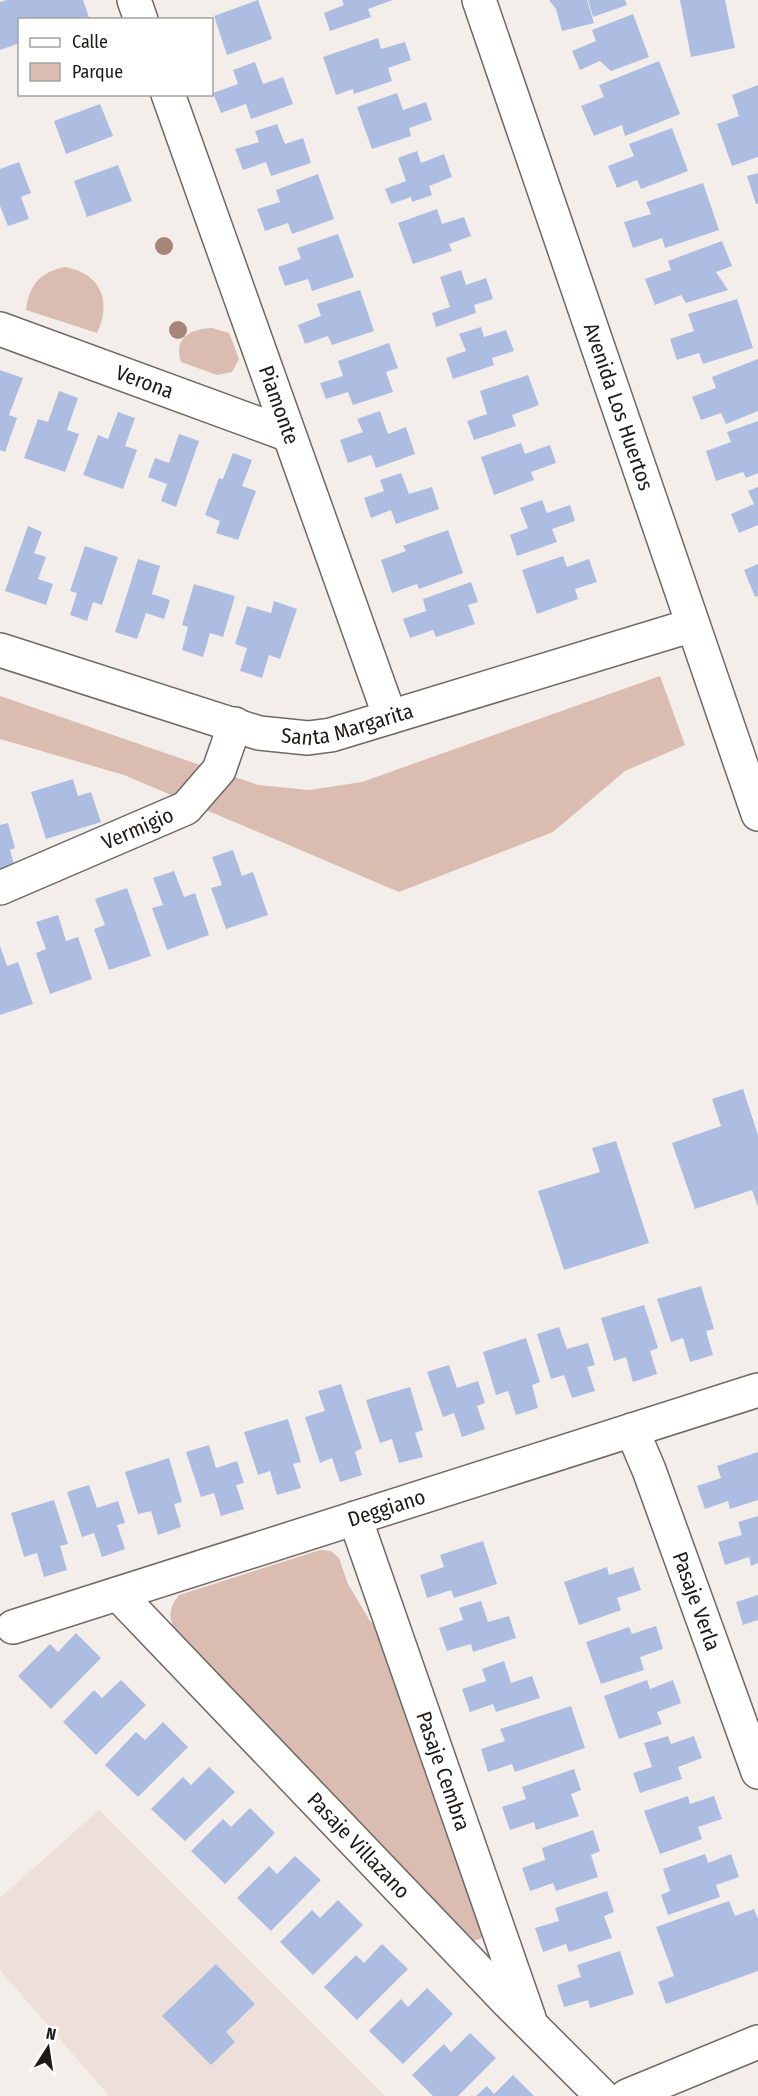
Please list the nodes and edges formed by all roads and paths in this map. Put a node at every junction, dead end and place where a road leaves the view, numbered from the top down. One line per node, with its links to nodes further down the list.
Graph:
1 (134, 0): 3 (street)
2 (479, 0): 7 (street, Avenida Los Huertos)
3 (140, 18)
4 (169, 96): 6 (street, Piamonte)
5 (0, 329): 6 (street, Verona)
6 (289, 435): 9 (street, Piamonte)
7 (693, 625): 9 (street, Santa Margarita); 11 (street, Avenida Los Huertos)
8 (0, 650): 10 (street, Santa Margarita)
9 (390, 717): 10 (street, Santa Margarita)
10 (234, 724): 12 (street, Vermigio)
11 (758, 814)
12 (0, 888)
13 (758, 1390): 14 (street, Deggiano)
14 (632, 1430): 15 (street, Deggiano); 18 (street, Pasaje Verla)
15 (355, 1518): 16 (street, Deggiano); 19 (street, Pasaje Cembra)
16 (118, 1594): 17 (street, Deggiano); 19 (street, Pasaje Villazano)
17 (13, 1627)
18 (758, 1772)
19 (531, 2025): 21 (street, Pasaje Villazano)
20 (758, 2042): 22 (street)
21 (602, 2096)
22 (627, 2096)

